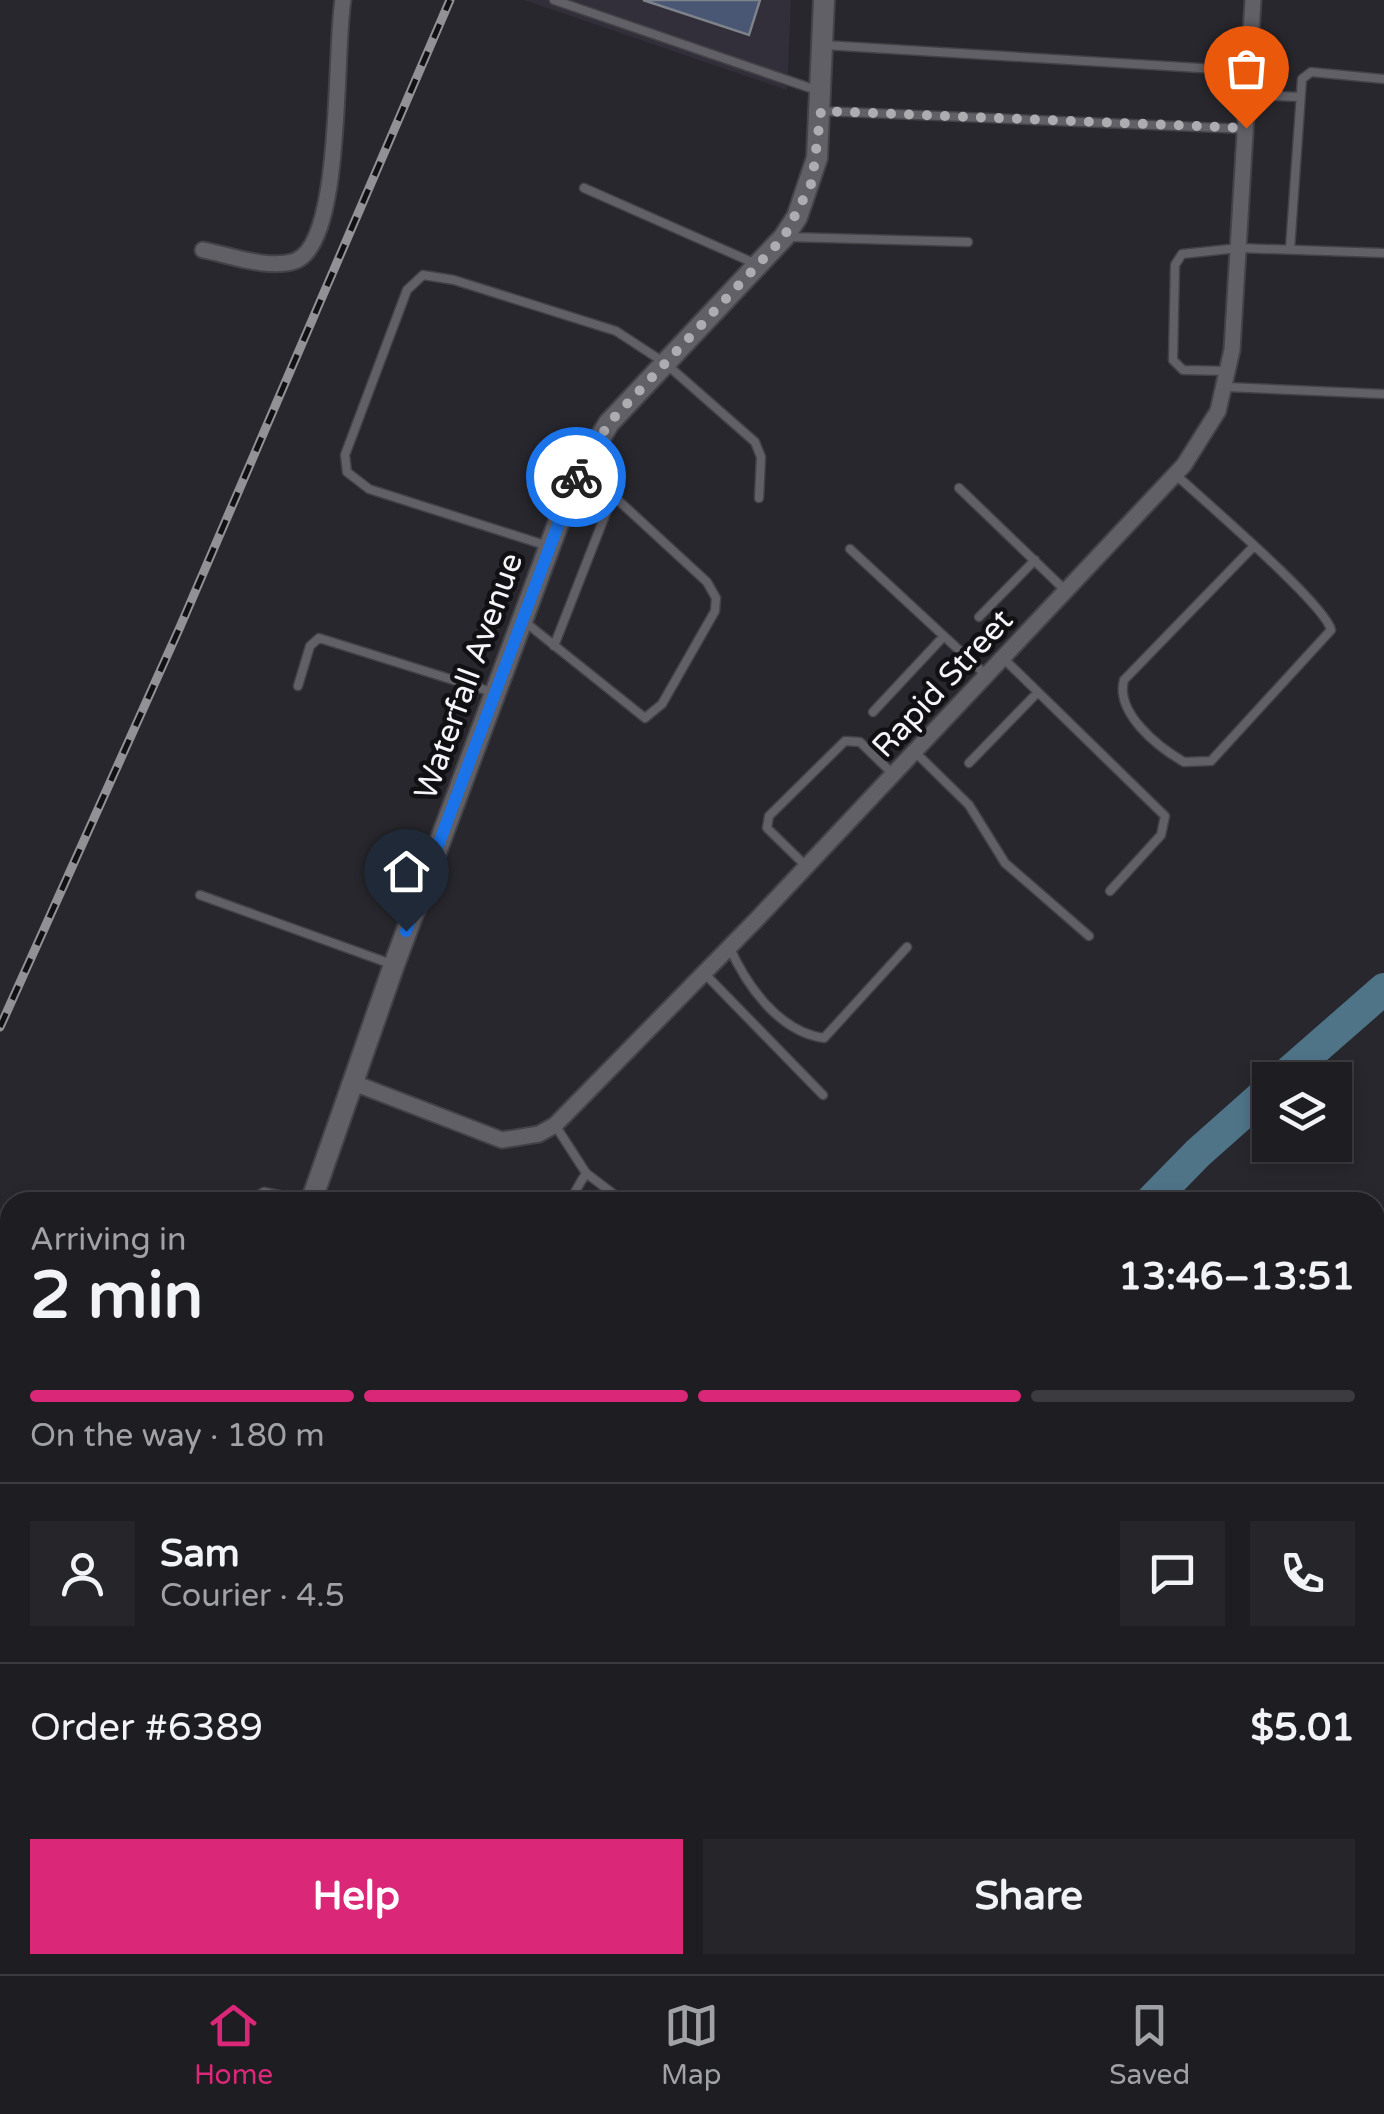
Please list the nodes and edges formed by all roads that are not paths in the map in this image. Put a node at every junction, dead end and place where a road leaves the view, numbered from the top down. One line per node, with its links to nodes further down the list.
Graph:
1 (343, 0): 17 (street)
2 (554, 0): 10 (lane)
3 (824, 0): 5 (street, Waterfall Avenue)
4 (1253, 0): 6 (street, Rapid Street)
5 (824, 44): 6 (lane); 10 (street, Waterfall Avenue)
6 (1249, 70): 8 (street, Rapid Street)
7 (1384, 79): 9 (lane)
8 (1247, 95): 9 (lane); 11 (street, Rapid Street)
9 (1300, 97): 16 (lane)
10 (822, 102): 11 (lane); 13 (street, Waterfall Avenue)
11 (1246, 128): 15 (street, Rapid Street)
12 (584, 188): 19 (lane)
13 (784, 237): 14 (lane); 19 (street, Waterfall Avenue)
14 (968, 242)
15 (1239, 248): 16 (lane); 21 (street, Rapid Street); 21 (lane)
16 (1290, 249): 18 (lane)
17 (202, 250)
18 (1384, 253)
19 (758, 265): 20 (street, Waterfall Avenue)
20 (664, 363): 23 (street, Waterfall Avenue); 27 (lane); 28 (lane)
21 (1228, 379): 22 (lane); 24 (street, Rapid Street)
22 (1384, 394)
23 (581, 466): 26 (lane); 28 (street, Waterfall Avenue)
24 (1176, 474): 29 (lane); 32 (street, Rapid Street)
25 (959, 488): 31 (lane)
26 (613, 495): 36 (lane); 36 (lane)
27 (759, 498)
28 (548, 546): 34 (street, Waterfall Avenue)
29 (1253, 547): 29 (lane)
30 (850, 549): 35 (lane)
31 (1035, 560): 32 (lane); 33 (lane)
32 (1066, 591): 37 (street, Rapid Street)
33 (979, 617)
34 (522, 619): 36 (lane); 41 (street, Waterfall Avenue)
35 (944, 636): 38 (lane); 42 (lane)
36 (554, 646)
37 (1003, 658): 38 (street, Rapid Street); 40 (lane)
38 (986, 676): 43 (street, Rapid Street)
39 (298, 686): 41 (lane)
40 (1038, 692): 44 (lane); 47 (lane)
41 (495, 693): 52 (street, Waterfall Avenue)
42 (873, 712)
43 (914, 752): 45 (street, Rapid Street); 49 (lane)
44 (968, 763)
45 (893, 774): 46 (street, Rapid Street); 46 (lane)
46 (806, 866): 50 (street, Rapid Street)
47 (1110, 890)
48 (200, 895): 52 (lane)
49 (1088, 936)
50 (729, 946): 51 (lane); 53 (street, Rapid Street)
51 (907, 947)
52 (394, 965): 54 (street, Waterfall Avenue)
53 (702, 970): 55 (lane); 56 (street, Rapid Street)
54 (354, 1084): 56 (street, Rapid Street); 58 (street, Waterfall Avenue)
55 (823, 1095)
56 (555, 1125): 57 (lane)
57 (586, 1172): 59 (lane); 60 (lane)
58 (315, 1192)
59 (574, 1192)
60 (611, 1192)

